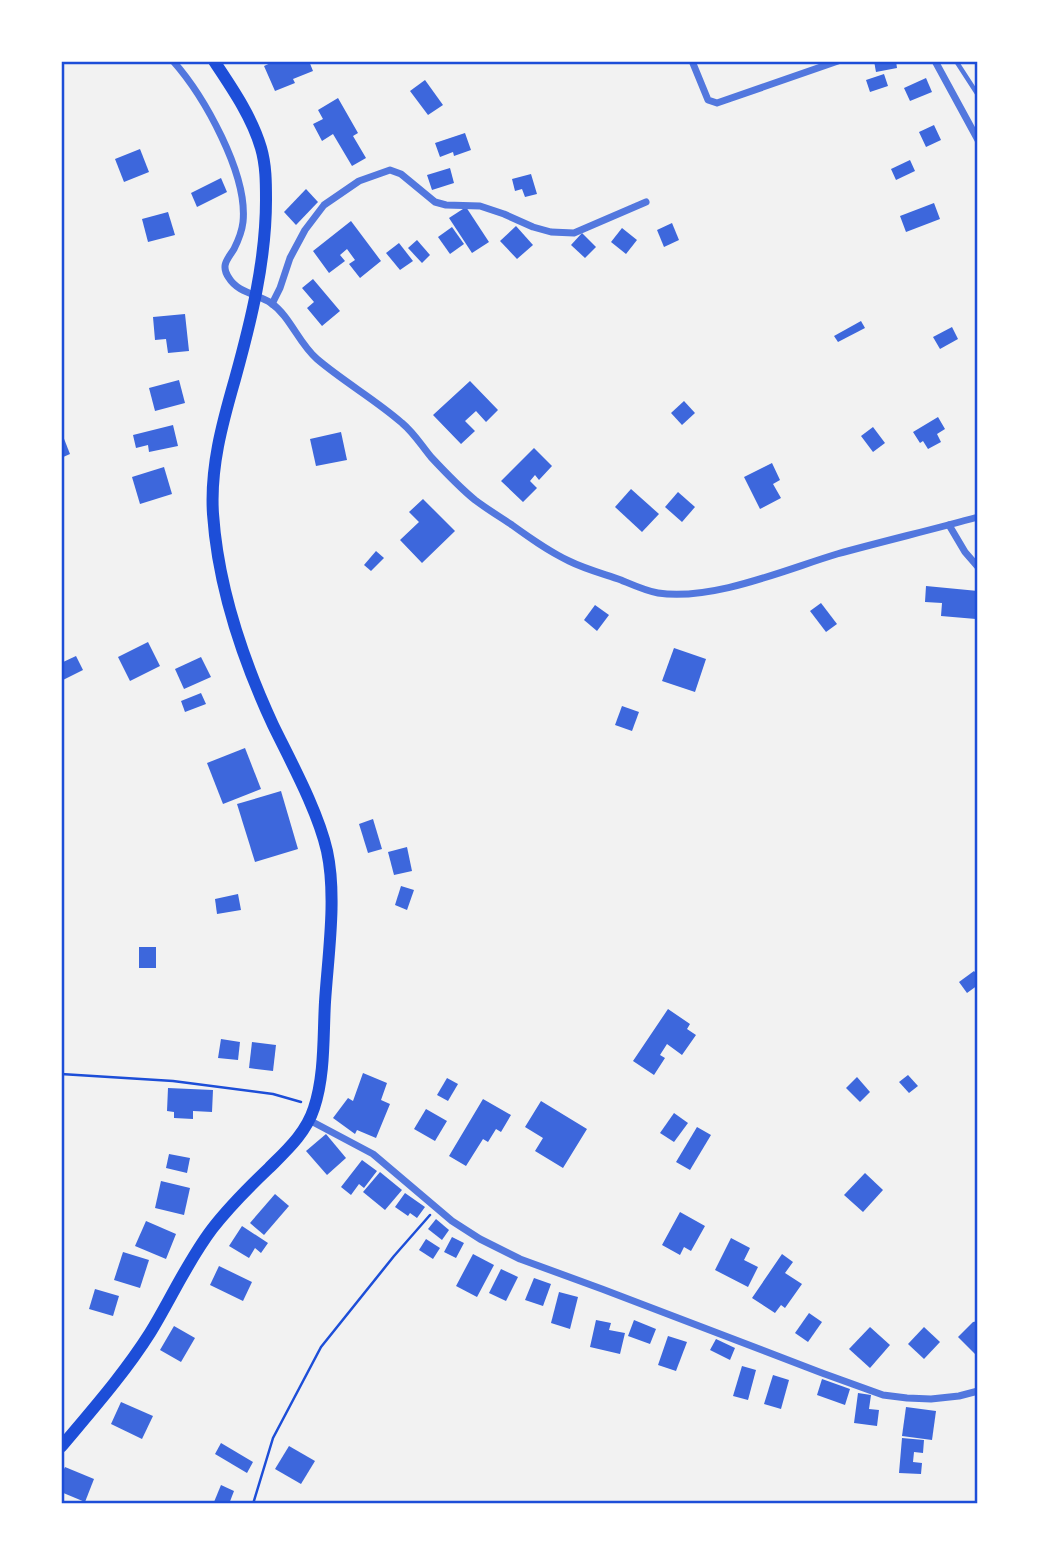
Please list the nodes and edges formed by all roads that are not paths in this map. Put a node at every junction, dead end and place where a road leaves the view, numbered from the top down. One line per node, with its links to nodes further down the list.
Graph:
1 (173, 61): 10 (street)
2 (214, 61): 10 (main road)
3 (692, 61): 4 (street)
4 (838, 61)
5 (935, 61): 8 (street)
6 (956, 61): 7 (lane)
7 (978, 95)
8 (978, 140)
9 (646, 202): 11 (street)
10 (256, 297): 11 (street); 15 (main road)
11 (272, 304): 13 (street)
12 (978, 517): 13 (street)
13 (949, 525): 14 (street)
14 (978, 567)
15 (309, 1120): 16 (street); 17 (main road)
16 (978, 1391)
17 (61, 1447)

